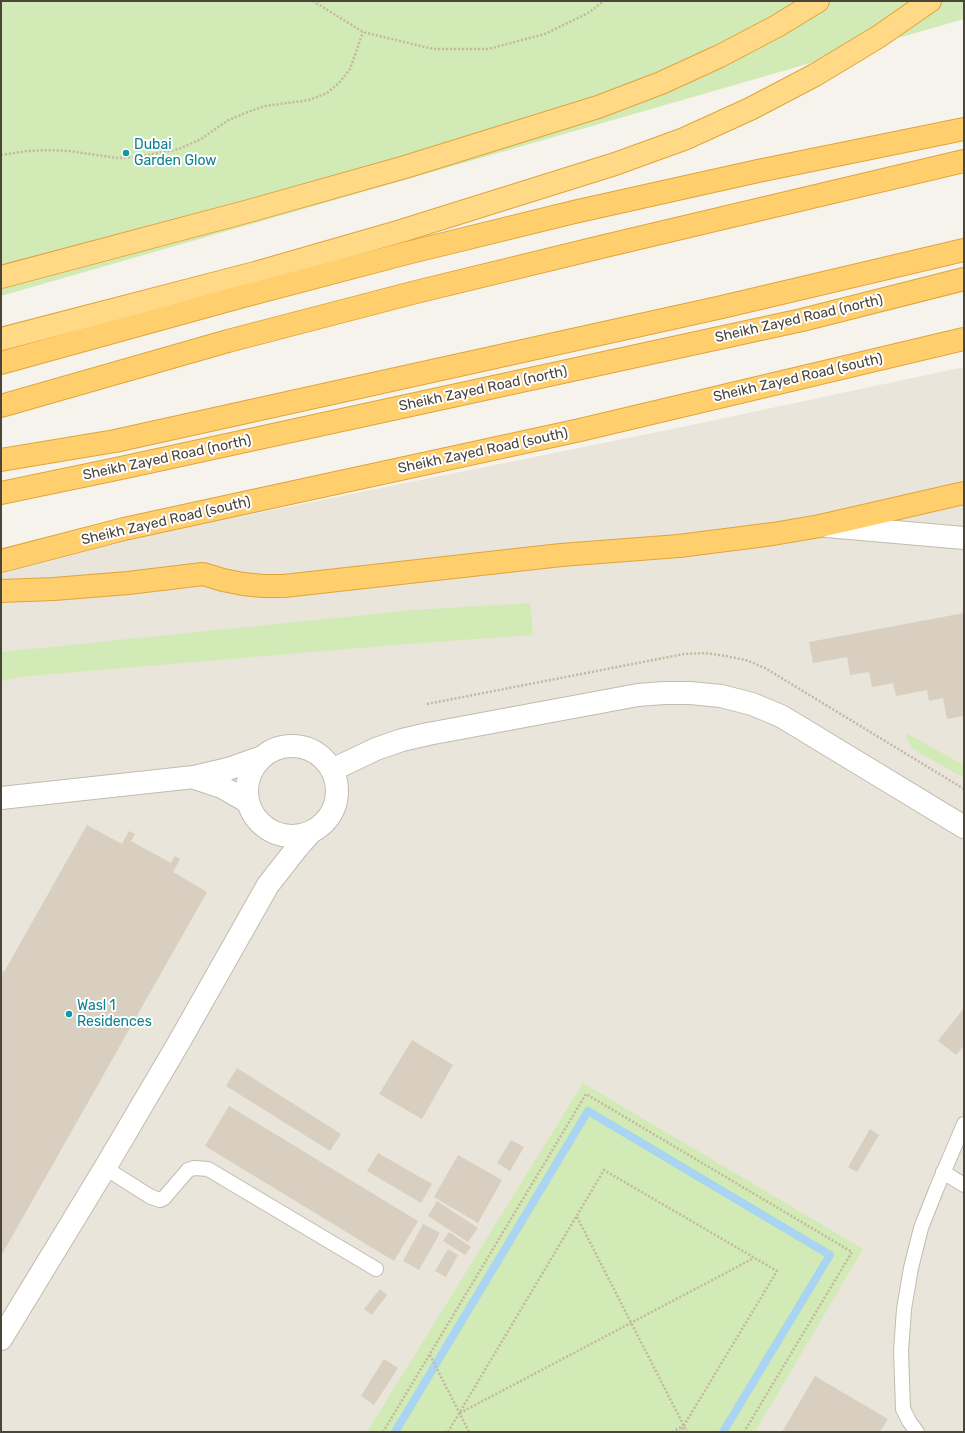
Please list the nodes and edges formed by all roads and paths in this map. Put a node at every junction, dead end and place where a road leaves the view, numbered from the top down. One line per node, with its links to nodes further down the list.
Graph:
1 (313, 1): 5 (path)
2 (604, 1): 5 (path)
3 (818, 1): 10 (highway)
4 (930, 1): 13 (highway)
5 (363, 32): 7 (path)
6 (964, 129): 14 (highway)
7 (1, 155)
8 (964, 161): 15 (highway)
9 (964, 250): 16 (highway)
10 (1, 277)
11 (964, 279): 18 (highway, Sheikh Zayed Road (north))
12 (964, 338): 21 (highway, Sheikh Zayed Road (south))
13 (1, 339)
14 (1, 363)
15 (1, 406)
16 (1, 460)
17 (964, 493): 19 (highway)
18 (1, 494)
19 (820, 526): 20 (street); 22 (highway)
20 (964, 538)
21 (1, 562)
22 (1, 591)
23 (262, 757): 24 (street); 25 (street); 27 (street)
24 (332, 770): 28 (street); 30 (street)
25 (194, 777): 26 (street); 27 (street)
26 (2, 802)
27 (248, 802): 29 (street)
28 (964, 828)
29 (270, 830): 30 (street); 31 (street)
30 (312, 831): 31 (street)
31 (268, 885): 33 (street)
32 (964, 1124): 34 (lane)
33 (105, 1168): 38 (lane); 40 (street)
34 (943, 1172): 35 (lane); 51 (lane)
35 (964, 1185)
36 (576, 1217): 37 (path); 39 (path); 42 (path)
37 (754, 1258): 39 (path); 43 (path)
38 (376, 1269)
39 (631, 1323): 42 (path); 43 (path)
40 (1, 1339)
41 (430, 1356): 42 (path); 44 (path); 50 (path)
42 (459, 1414): 45 (path); 46 (path)
43 (684, 1426): 47 (path); 48 (path); 49 (path)
44 (383, 1432)
45 (448, 1432)
46 (469, 1432)
47 (672, 1432)
48 (680, 1432)
49 (687, 1432)
50 (744, 1432)
51 (917, 1432)

